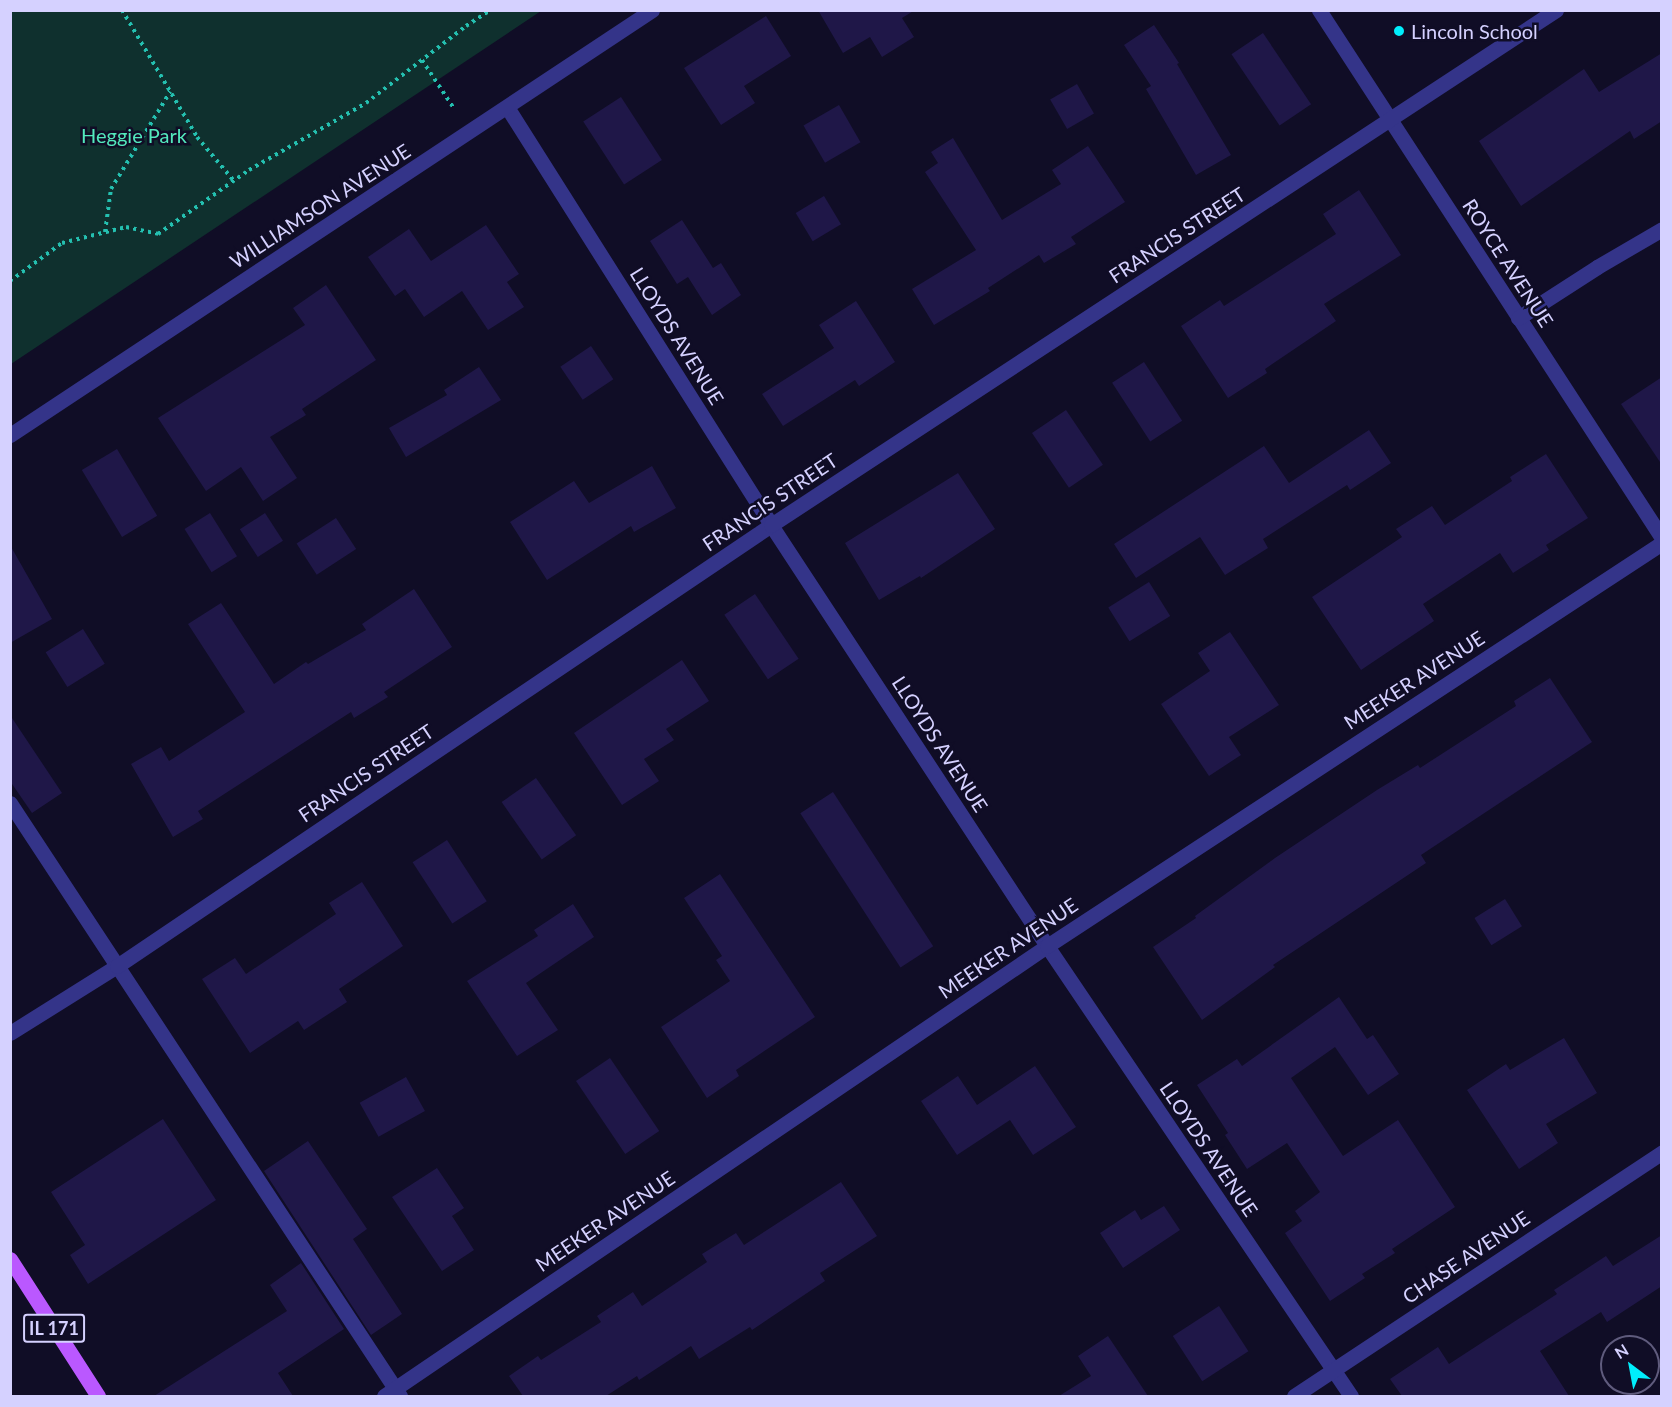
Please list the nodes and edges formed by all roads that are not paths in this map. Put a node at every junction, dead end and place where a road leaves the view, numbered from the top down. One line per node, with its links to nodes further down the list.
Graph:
1 (652, 10): 4 (street, WILLIAMSON AVENUE)
2 (1319, 10): 5 (street, ROYCE AVENUE)
3 (1556, 10): 5 (street, FRANCIS STREET)
4 (507, 107): 8 (street, WILLIAMSON AVENUE); 9 (street, LLOYDS AVENUE)
5 (1391, 121): 7 (street, ROYCE AVENUE); 9 (street, FRANCIS STREET)
6 (1662, 229): 7 (street)
7 (1518, 318): 10 (street, ROYCE AVENUE)
8 (10, 435)
9 (771, 525): 13 (street, LLOYDS AVENUE); 14 (street, FRANCIS STREET)
10 (1662, 538)
11 (1662, 543): 13 (street, MEEKER AVENUE)
12 (10, 803): 14 (street)
13 (1047, 946): 18 (street, LLOYDS AVENUE); 19 (street, MEEKER AVENUE)
14 (117, 966): 15 (street, FRANCIS STREET); 19 (street)
15 (10, 1033)
16 (1662, 1152): 18 (street, CHASE AVENUE)
17 (10, 1259): 20 (main road, IL 171)
18 (1333, 1370): 21 (street, CHASE AVENUE); 22 (street, LLOYDS AVENUE)
19 (393, 1394)
20 (98, 1396)
21 (1294, 1396)
22 (1351, 1396)

